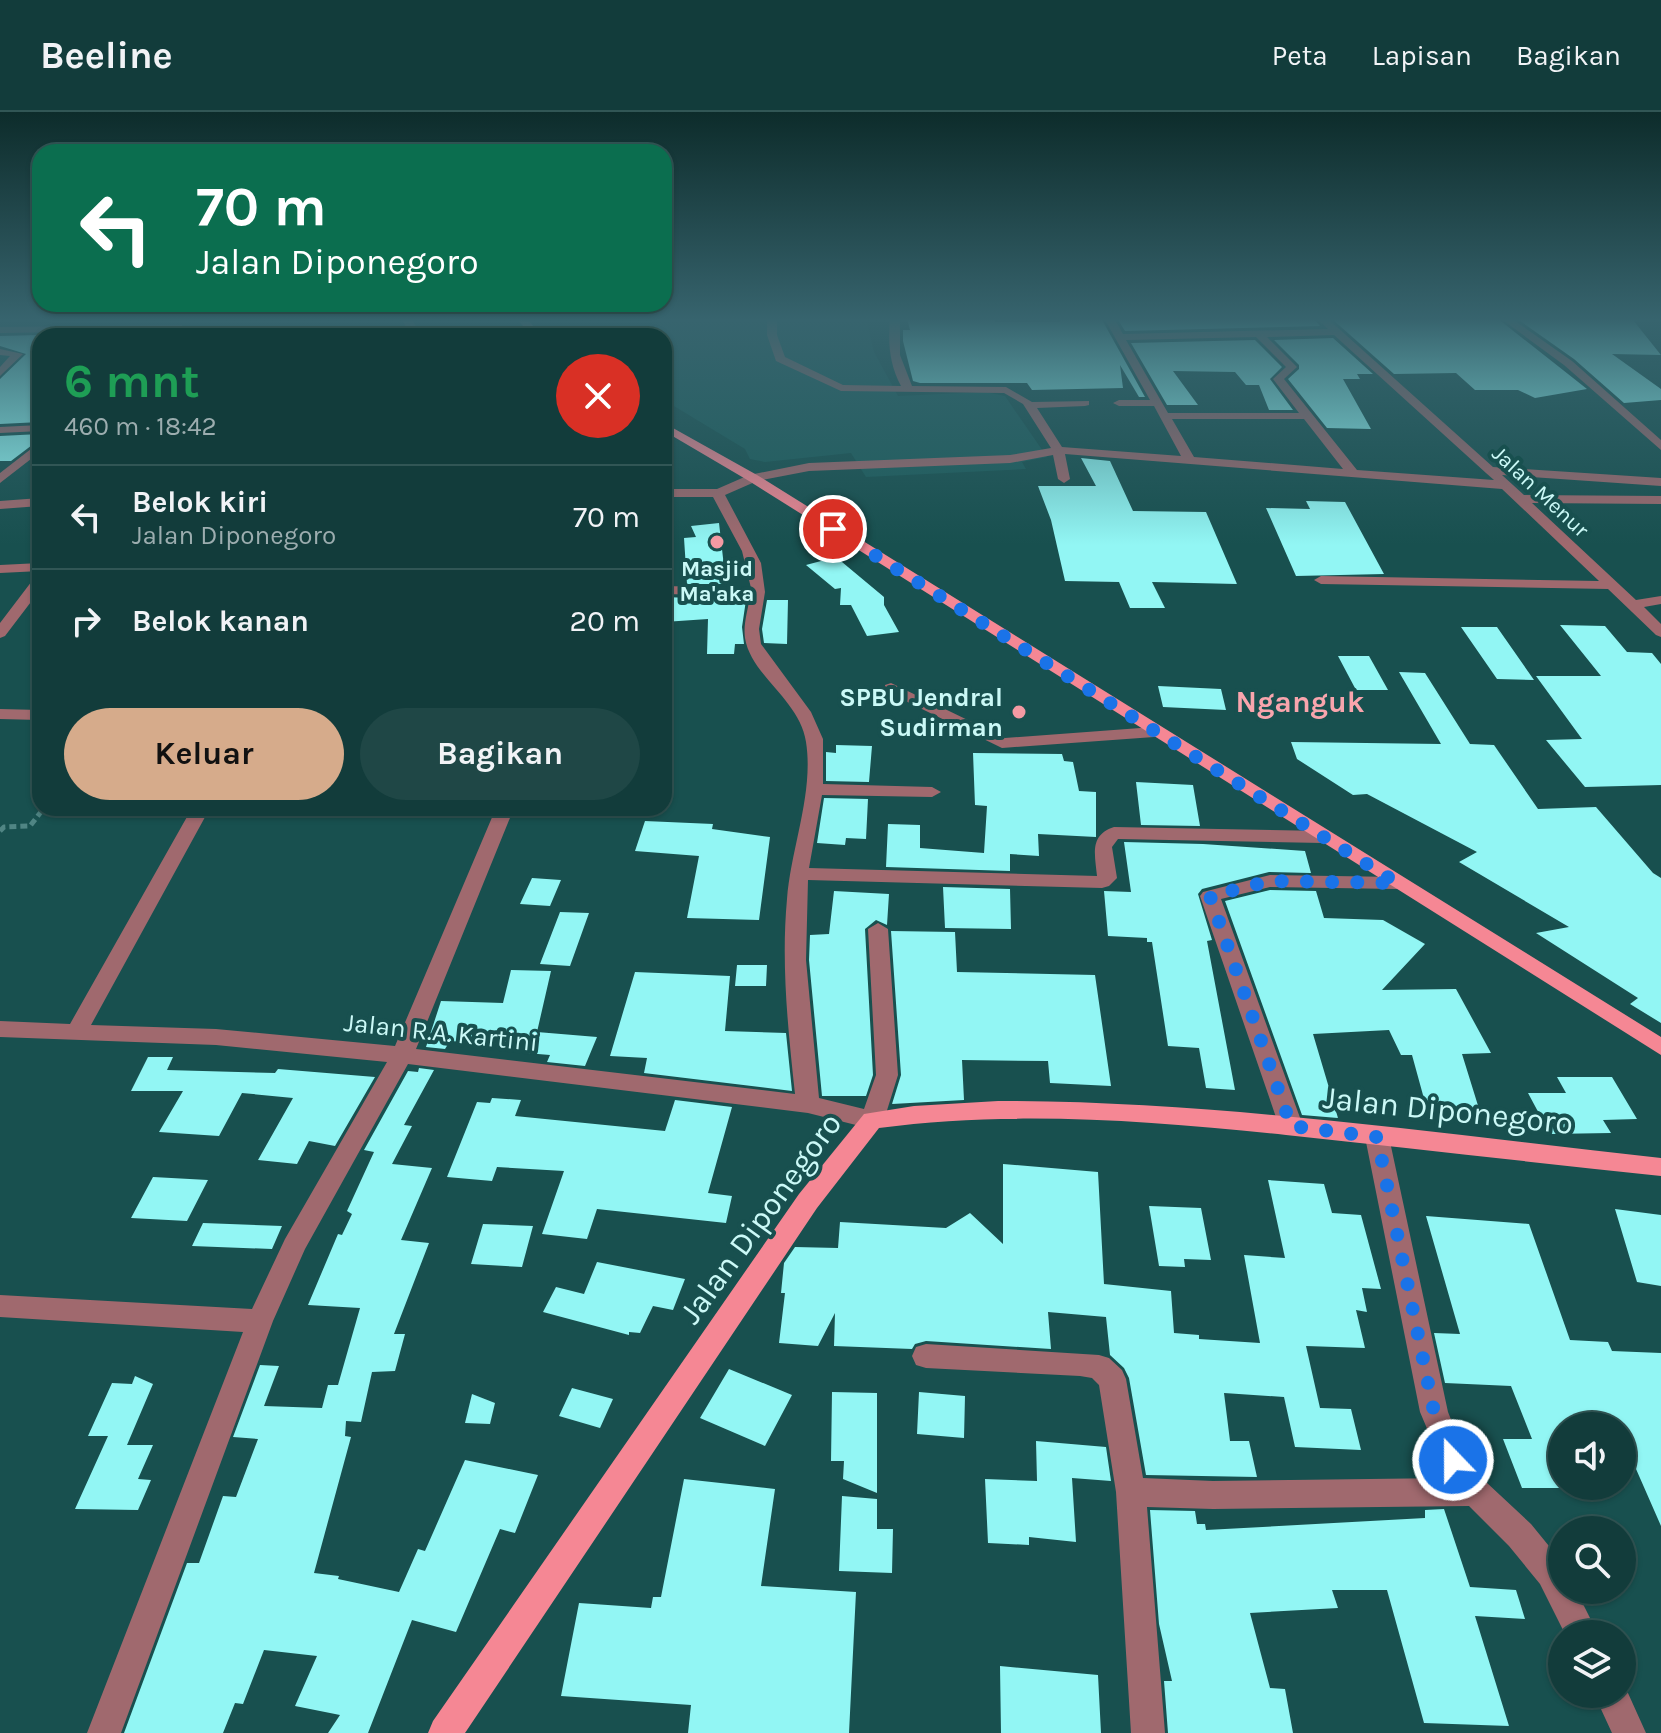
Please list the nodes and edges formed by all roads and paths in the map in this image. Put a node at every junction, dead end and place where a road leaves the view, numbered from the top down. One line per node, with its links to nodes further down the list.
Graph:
1 (1015, 394): 9 (street)
2 (1152, 394): 8 (street)
3 (1290, 394): 11 (street)
4 (1405, 394): 19 (street, Jalan Menur)
5 (1602, 394): 15 (street)
6 (1085, 403): 9 (street)
7 (1119, 403): 8 (street)
8 (1157, 403): 10 (street)
9 (1029, 405): 16 (street)
10 (1164, 416): 11 (street); 18 (street)
11 (1308, 416): 20 (street)
12 (32, 428): 13 (street)
13 (0, 430)
14 (672, 431): 21 (main road)
15 (1661, 446)
16 (1058, 450): 18 (street); 21 (street); 23 (street)
17 (32, 453): 22 (street)
18 (1188, 457): 20 (street)
19 (1490, 470): 24 (street); 25 (street, Jalan Menur)
20 (1353, 473): 25 (street)
21 (753, 478): 27 (street); 46 (main road)
22 (0, 479)
23 (1064, 479)
24 (1661, 482)
25 (1505, 485): 28 (street, Jalan Menur)
26 (672, 493): 27 (street)
27 (718, 493): 38 (street)
28 (1520, 499): 29 (street); 35 (street, Jalan Menur)
29 (1661, 500)
30 (32, 503): 31 (street)
31 (0, 505)
32 (32, 567): 33 (street)
33 (0, 569)
34 (1321, 580): 35 (street)
35 (1611, 585): 40 (street, Jalan Menur)
36 (672, 590): 38 (street)
37 (32, 591): 42 (street)
38 (758, 592): 47 (street)
39 (1661, 600): 40 (street)
40 (1633, 605): 41 (street, Jalan Menur)
41 (1661, 632)
42 (0, 633)
43 (891, 688): 46 (street)
44 (0, 714): 45 (street)
45 (32, 715)
46 (1154, 732): 53 (main road)
47 (813, 789): 48 (street); 54 (street)
48 (932, 792)
49 (38, 816): 52 (path)
50 (197, 816): 58 (street)
51 (502, 816): 60 (street)
52 (0, 831)
53 (1323, 837): 54 (street); 55 (main road)
54 (799, 874): 61 (street)
55 (1397, 883): 59 (main road); 63 (street)
56 (878, 929): 62 (street)
57 (0, 1029): 58 (street, Jalan R.A. Kartini)
58 (76, 1032): 60 (street, Jalan R.A. Kartini)
59 (1661, 1047)
60 (402, 1055): 61 (street, Jalan R.A. Kartini); 67 (street)
61 (808, 1104): 62 (street, Jalan R.A. Kartini)
62 (872, 1120): 63 (main road, Jalan Diponegoro); 74 (main road, Jalan Diponegoro)
63 (1291, 1126): 64 (main road, Jalan Diponegoro)
64 (1377, 1137): 65 (main road, Jalan Diponegoro); 70 (street)
65 (1661, 1167)
66 (0, 1306): 67 (street)
67 (260, 1321): 73 (street)
68 (926, 1356): 69 (street)
69 (1131, 1492): 70 (street); 75 (street)
70 (1475, 1492): 71 (street)
71 (1575, 1620)
72 (1617, 1708): 76 (street)
73 (104, 1733)
74 (445, 1733)
75 (1148, 1733)
76 (1629, 1733)

